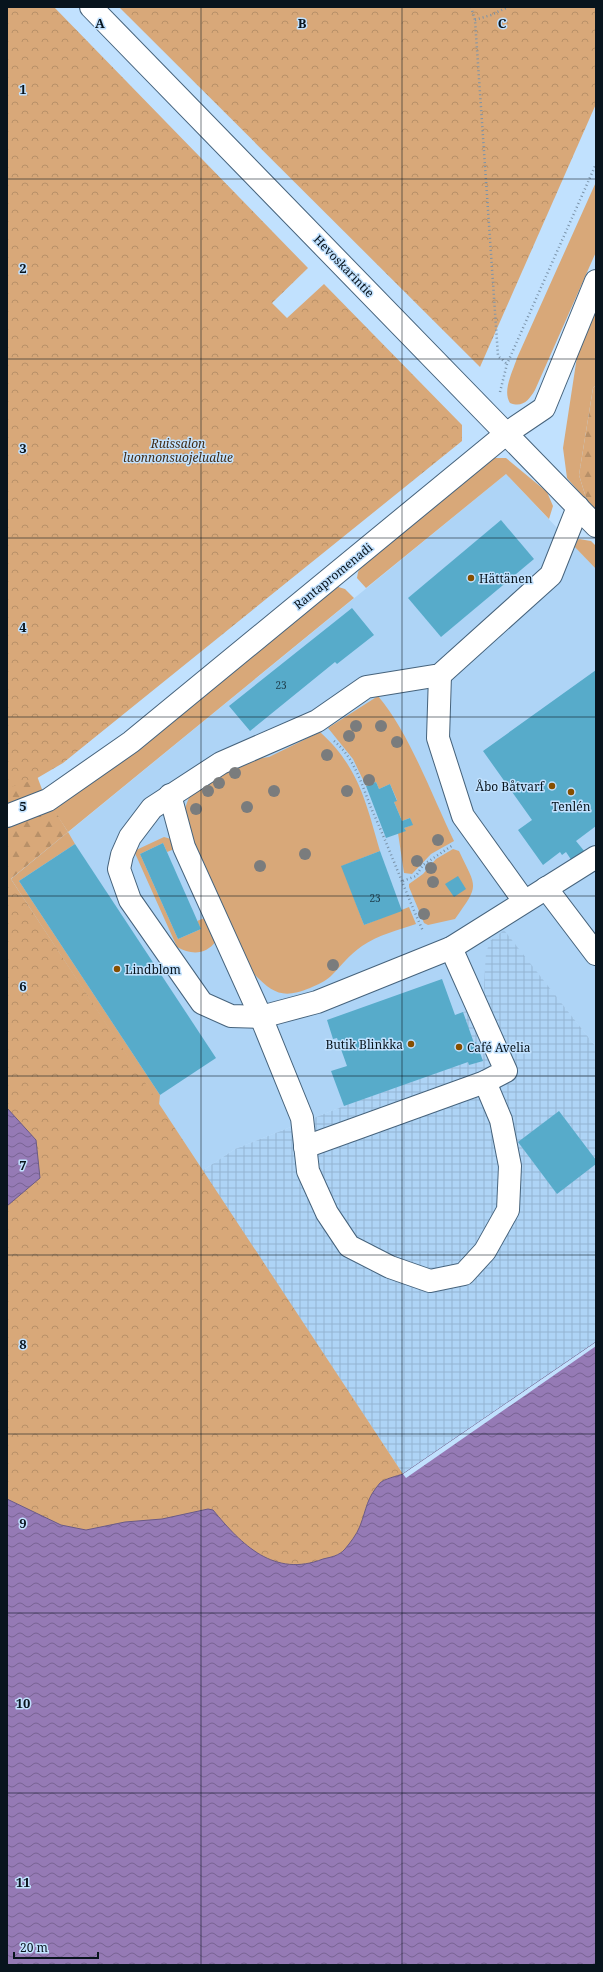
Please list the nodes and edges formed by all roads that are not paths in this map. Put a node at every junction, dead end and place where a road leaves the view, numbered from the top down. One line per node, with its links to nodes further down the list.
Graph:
1 (91, 7): 3 (street, Hevoskarintie)
2 (596, 281): 3 (street, Rantapromenadi)
3 (507, 433): 4 (street, Hevoskarintie); 8 (street, Rantapromenadi)
4 (578, 507): 5 (street, Hevoskarintie); 6 (street)
5 (596, 526)
6 (440, 675): 7 (street); 11 (street)
7 (170, 795): 14 (street); 14 (street)
8 (7, 816)
9 (596, 857): 10 (street)
10 (546, 888): 11 (street); 13 (street)
11 (524, 901): 12 (street)
12 (451, 948): 14 (street); 15 (street)
13 (596, 954)
14 (261, 1017): 16 (street)
15 (485, 1082): 16 (street); 16 (street)
16 (305, 1147)

